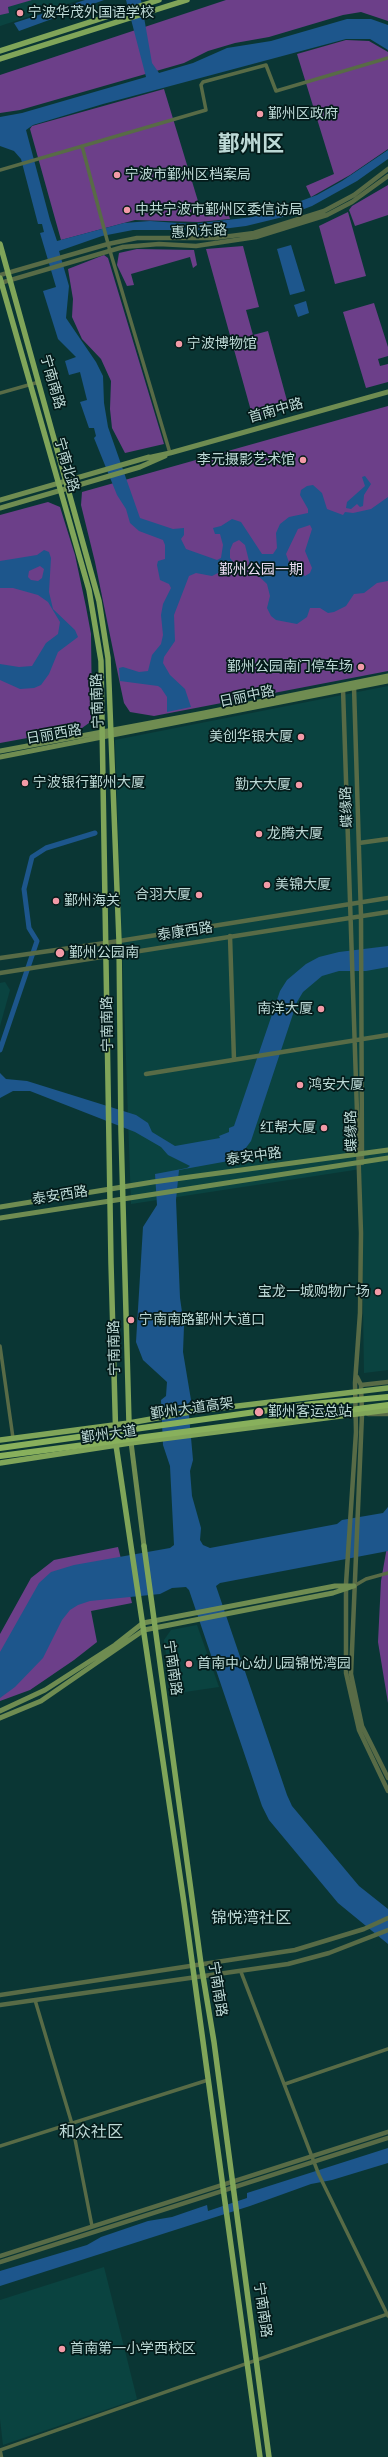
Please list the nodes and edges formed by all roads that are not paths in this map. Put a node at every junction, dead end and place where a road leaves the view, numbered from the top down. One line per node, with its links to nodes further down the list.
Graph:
1 (159, 0): 3 (main road)
2 (187, 0): 5 (main road)
3 (0, 51)
4 (388, 58): 6 (street)
5 (0, 59)
6 (82, 146): 8 (street); 11 (street)
7 (388, 169): 11 (street, 惠风东路)
8 (0, 170)
9 (388, 176): 12 (street, 惠风东路)
10 (0, 244): 13 (main road, 宁南南路)
11 (108, 244): 12 (street); 13 (street, 惠风东路)
12 (110, 251): 15 (street, 惠风东路); 21 (street)
13 (8, 272): 14 (street, 惠风东路); 15 (main road, 宁南南路)
14 (0, 275)
15 (10, 280): 16 (street, 惠风东路); 17 (main road, 宁南南路)
16 (0, 281): 18 (main road, 宁南北路)
17 (40, 382): 18 (street); 23 (main road, 宁南南路)
18 (31, 385): 20 (street); 24 (main road, 宁南北路)
19 (388, 392): 21 (main road, 首南中路)
20 (0, 393)
21 (170, 454): 22 (main road, 首南中路); 23 (main road, 首南中路); 25 (main road, 首南中路)
22 (147, 458)
23 (66, 480): 24 (main road, 首南中路); 25 (main road, 宁南南路)
24 (59, 482): 26 (main road, 宁南北路); 27 (main road, 首南中路)
25 (69, 489): 26 (main road, 首南中路); 34 (main road, 宁南南路)
26 (62, 491): 28 (main road, 首南中路); 29 (main road, 宁南北路)
27 (0, 500)
28 (0, 508)
29 (101, 661): 35 (main road, 宁南南路)
30 (388, 676): 32 (main road)
31 (388, 681): 33 (main road, 日丽中路)
32 (343, 687): 33 (main road, 日丽中路); 34 (main road, 日丽中路); 36 (main road, 日丽中路); 44 (street, 蝶缘路)
33 (354, 687): 41 (street, 蝶缘路)
34 (111, 729): 35 (main road, 日丽西路); 36 (main road, 宁南南路)
35 (103, 731): 37 (main road, 宁南南路); 38 (main road, 日丽西路)
36 (112, 737): 37 (main road, 日丽西路); 49 (main road, 宁南南路)
37 (102, 738): 39 (main road, 日丽西路); 50 (main road, 宁南南路)
38 (0, 751)
39 (0, 757)
40 (388, 839): 41 (street)
41 (359, 843): 43 (street, 蝶缘路)
42 (388, 898): 43 (street, 泰康西路)
43 (361, 902): 44 (street, 泰康西路); 46 (street, 蝶缘路)
44 (349, 904): 47 (street, 蝶缘路); 49 (street, 泰康西路)
45 (388, 912): 46 (street, 泰康西路)
46 (361, 916): 47 (street, 泰康西路); 56 (street, 蝶缘路)
47 (350, 918): 48 (street, 泰康西路); 57 (street, 蝶缘路)
48 (230, 936): 51 (street, 泰康西路); 58 (street)
49 (119, 941): 50 (street, 泰康西路); 51 (main road, 宁南南路)
50 (105, 943): 52 (main road, 宁南南路); 53 (street, 泰康西路)
51 (119, 953): 52 (street, 泰康西路); 65 (main road, 宁南南路)
52 (105, 955): 54 (street, 泰康西路); 66 (main road, 宁南南路)
53 (0, 958)
54 (0, 972)
55 (388, 1035): 56 (street)
56 (362, 1040): 57 (street); 62 (street, 蝶缘路)
57 (353, 1041): 58 (street); 61 (street, 蝶缘路)
58 (234, 1060): 59 (street)
59 (146, 1074)
60 (388, 1150): 62 (main road, 泰安中路)
61 (357, 1154): 62 (main road, 泰安中路); 64 (street, 蝶缘路); 65 (main road, 泰安中路)
62 (363, 1154): 64 (street, 蝶缘路)
63 (388, 1158): 64 (main road, 泰安中路)
64 (360, 1164): 67 (main road, 泰安中路); 72 (street)
65 (123, 1187): 66 (main road, 泰安西路); 67 (main road, 宁南南路)
66 (110, 1189): 68 (main road, 宁南南路); 69 (main road, 泰安西路)
67 (124, 1198): 68 (main road, 泰安西路); 81 (main road, 宁南南路)
68 (110, 1200): 70 (main road, 泰安西路); 82 (main road, 宁南南路)
69 (0, 1207)
70 (0, 1218)
71 (0, 1346): 83 (street)
72 (356, 1377): 75 (street); 75 (street)
73 (388, 1382): 75 (street)
74 (388, 1388): 75 (main road, 鄞州大道)
75 (359, 1389): 79 (street); 81 (main road, 鄞州大道)
76 (388, 1397): 87 (highway, 鄞州大道高架, bridge)
77 (388, 1405): 88 (highway, 鄞州大道高架, bridge)
78 (388, 1410): 79 (main road, 鄞州大道)
79 (359, 1414): 80 (street); 85 (main road, 鄞州大道); 92 (street); 93 (street)
80 (388, 1414)
81 (129, 1422): 82 (main road, 鄞州大道); 85 (main road, 宁南南路)
82 (116, 1424): 83 (main road, 鄞州大道); 86 (main road, 宁南南路)
83 (13, 1438): 84 (main road, 鄞州大道)
84 (0, 1440)
85 (130, 1443): 86 (main road, 鄞州大道); 90 (main road, 宁南南路)
86 (116, 1445): 89 (main road, 鄞州大道); 95 (main road, 宁南南路)
87 (0, 1448)
88 (0, 1456)
89 (0, 1463)
90 (144, 1546): 94 (main road, 宁南南路)
91 (388, 1573): 92 (street)
92 (354, 1586): 93 (main road); 100 (street)
93 (347, 1587): 94 (main road); 96 (main road); 101 (street)
94 (154, 1620): 95 (main road); 96 (main road, 宁南南路)
95 (143, 1623): 97 (main road, 宁南南路); 98 (main road)
96 (155, 1629): 97 (main road); 104 (main road, 宁南南路)
97 (144, 1630): 99 (main road); 105 (main road, 宁南南路)
98 (0, 1711)
99 (0, 1718)
100 (388, 1778)
101 (388, 1791)
102 (388, 1918): 104 (street)
103 (388, 1930): 106 (street)
104 (201, 1964): 105 (street); 108 (main road, 宁南南路)
105 (192, 1966): 107 (main road, 宁南南路); 109 (street)
106 (241, 1972): 108 (street); 114 (street)
107 (194, 1977): 108 (street); 110 (street); 113 (main road, 宁南南路)
108 (203, 1977): 121 (main road, 宁南南路)
109 (0, 1995)
110 (35, 2000): 111 (street); 115 (street)
111 (0, 2005)
112 (388, 2049): 114 (street)
113 (208, 2080): 115 (street); 122 (main road, 宁南南路)
114 (284, 2084): 119 (street)
115 (72, 2124): 118 (street); 123 (street)
116 (388, 2132): 119 (street)
117 (388, 2138): 120 (street)
118 (0, 2146)
119 (312, 2156): 120 (street); 121 (street)
120 (314, 2162): 121 (street); 126 (street)
121 (233, 2185): 122 (street); 127 (main road, 宁南南路)
122 (223, 2188): 123 (street); 125 (street); 128 (main road, 宁南南路)
123 (92, 2226): 124 (street)
124 (0, 2256)
125 (0, 2262)
126 (388, 2315): 127 (street)
127 (256, 2359): 128 (street); 132 (main road, 宁南南路)
128 (247, 2363): 129 (street); 131 (main road, 宁南南路)
129 (0, 2451): 130 (street)
130 (1, 2457)
131 (260, 2457)
132 (269, 2457)

